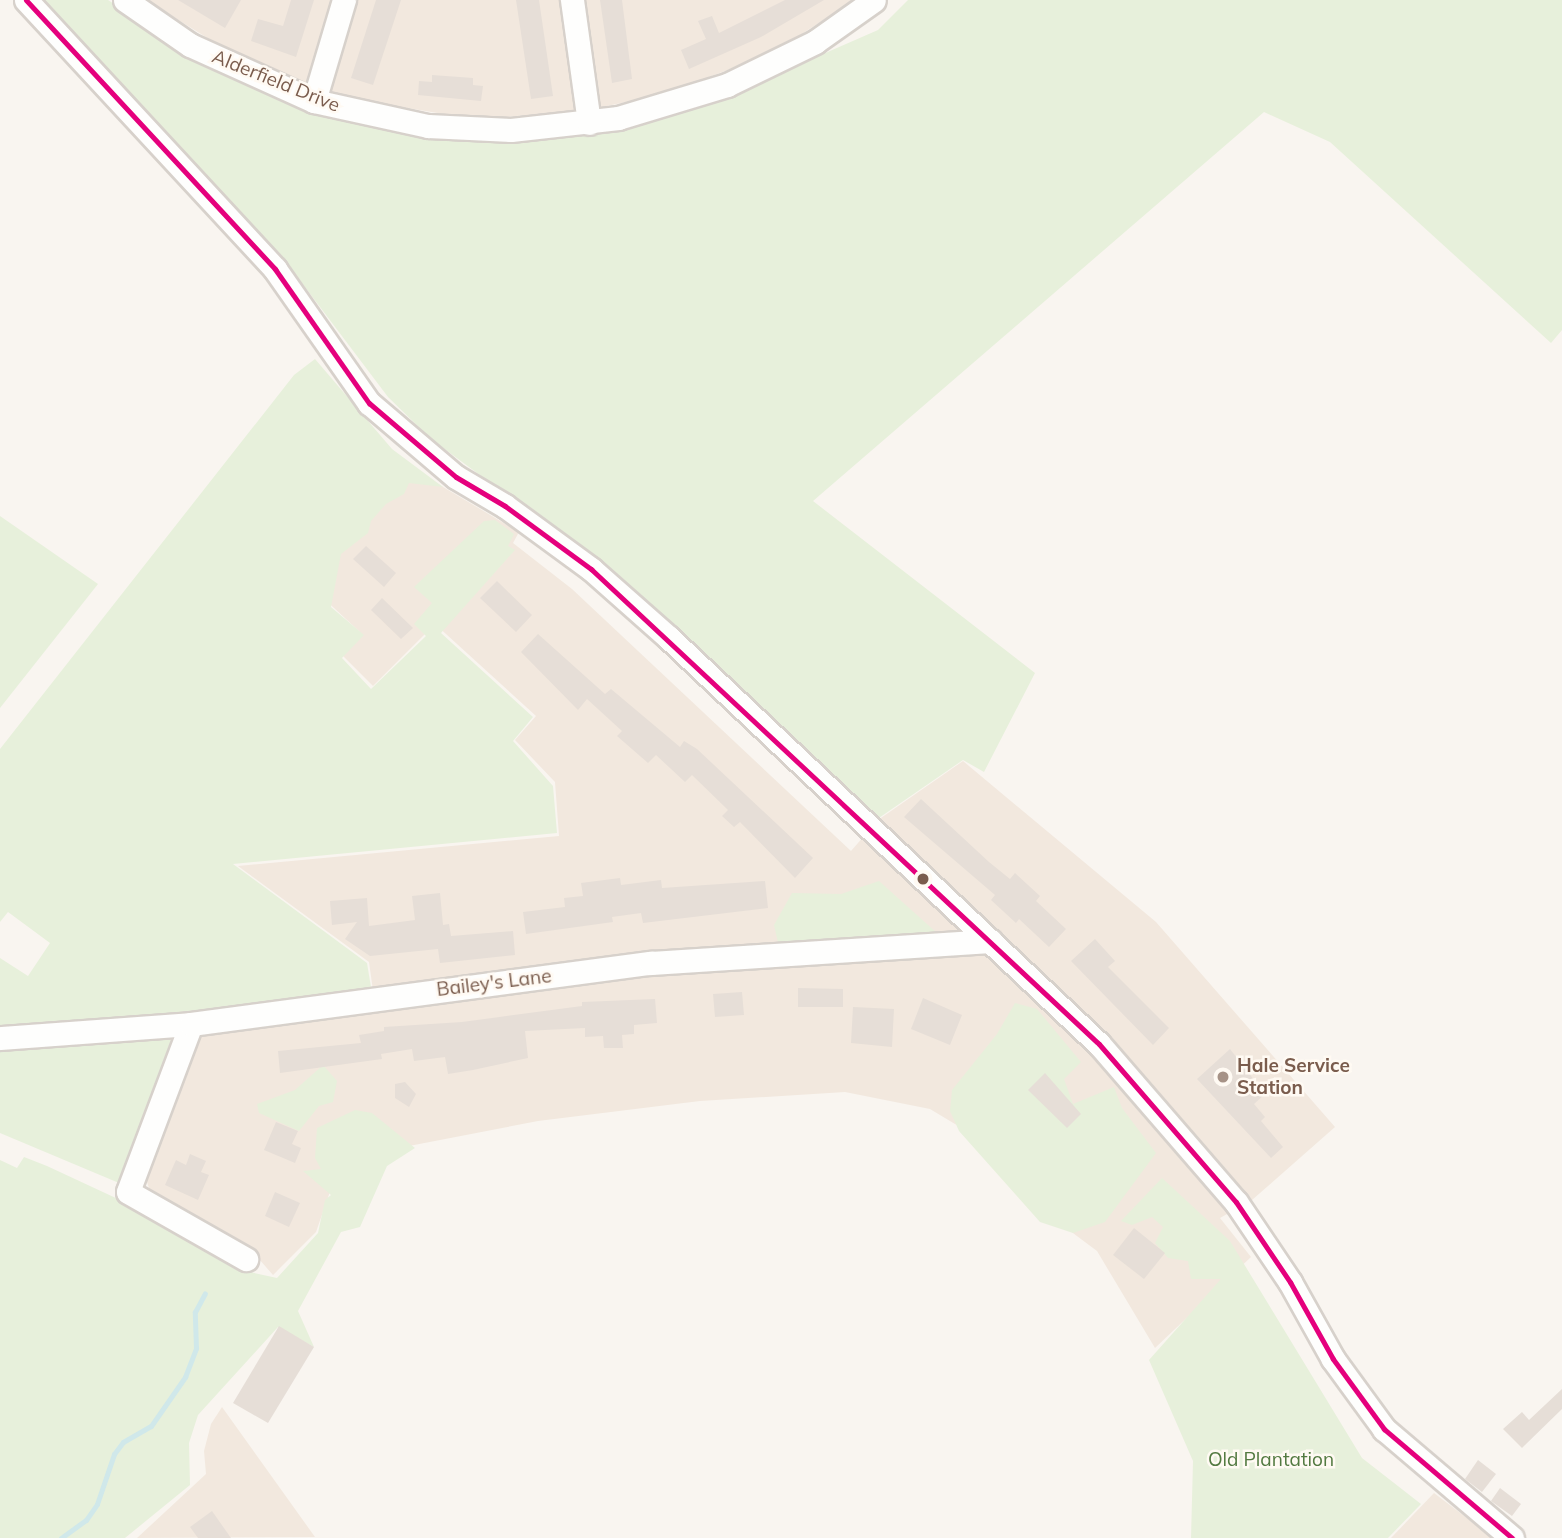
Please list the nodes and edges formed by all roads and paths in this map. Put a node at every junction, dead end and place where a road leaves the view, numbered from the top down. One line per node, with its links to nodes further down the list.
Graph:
1 (26, 0): 8 (street)
2 (125, 0): 6 (street, Alderfield Drive)
3 (344, 0): 6 (street)
4 (572, 0): 7 (street)
5 (874, 0): 7 (street, Alderfield Drive)
6 (314, 101): 7 (street, Alderfield Drive)
7 (589, 123)
8 (990, 941): 9 (street, Bailey's Lane); 12 (street)
9 (191, 1024): 10 (street, Bailey's Lane); 11 (street)
10 (0, 1038)
11 (246, 1259)
12 (1512, 1538)

